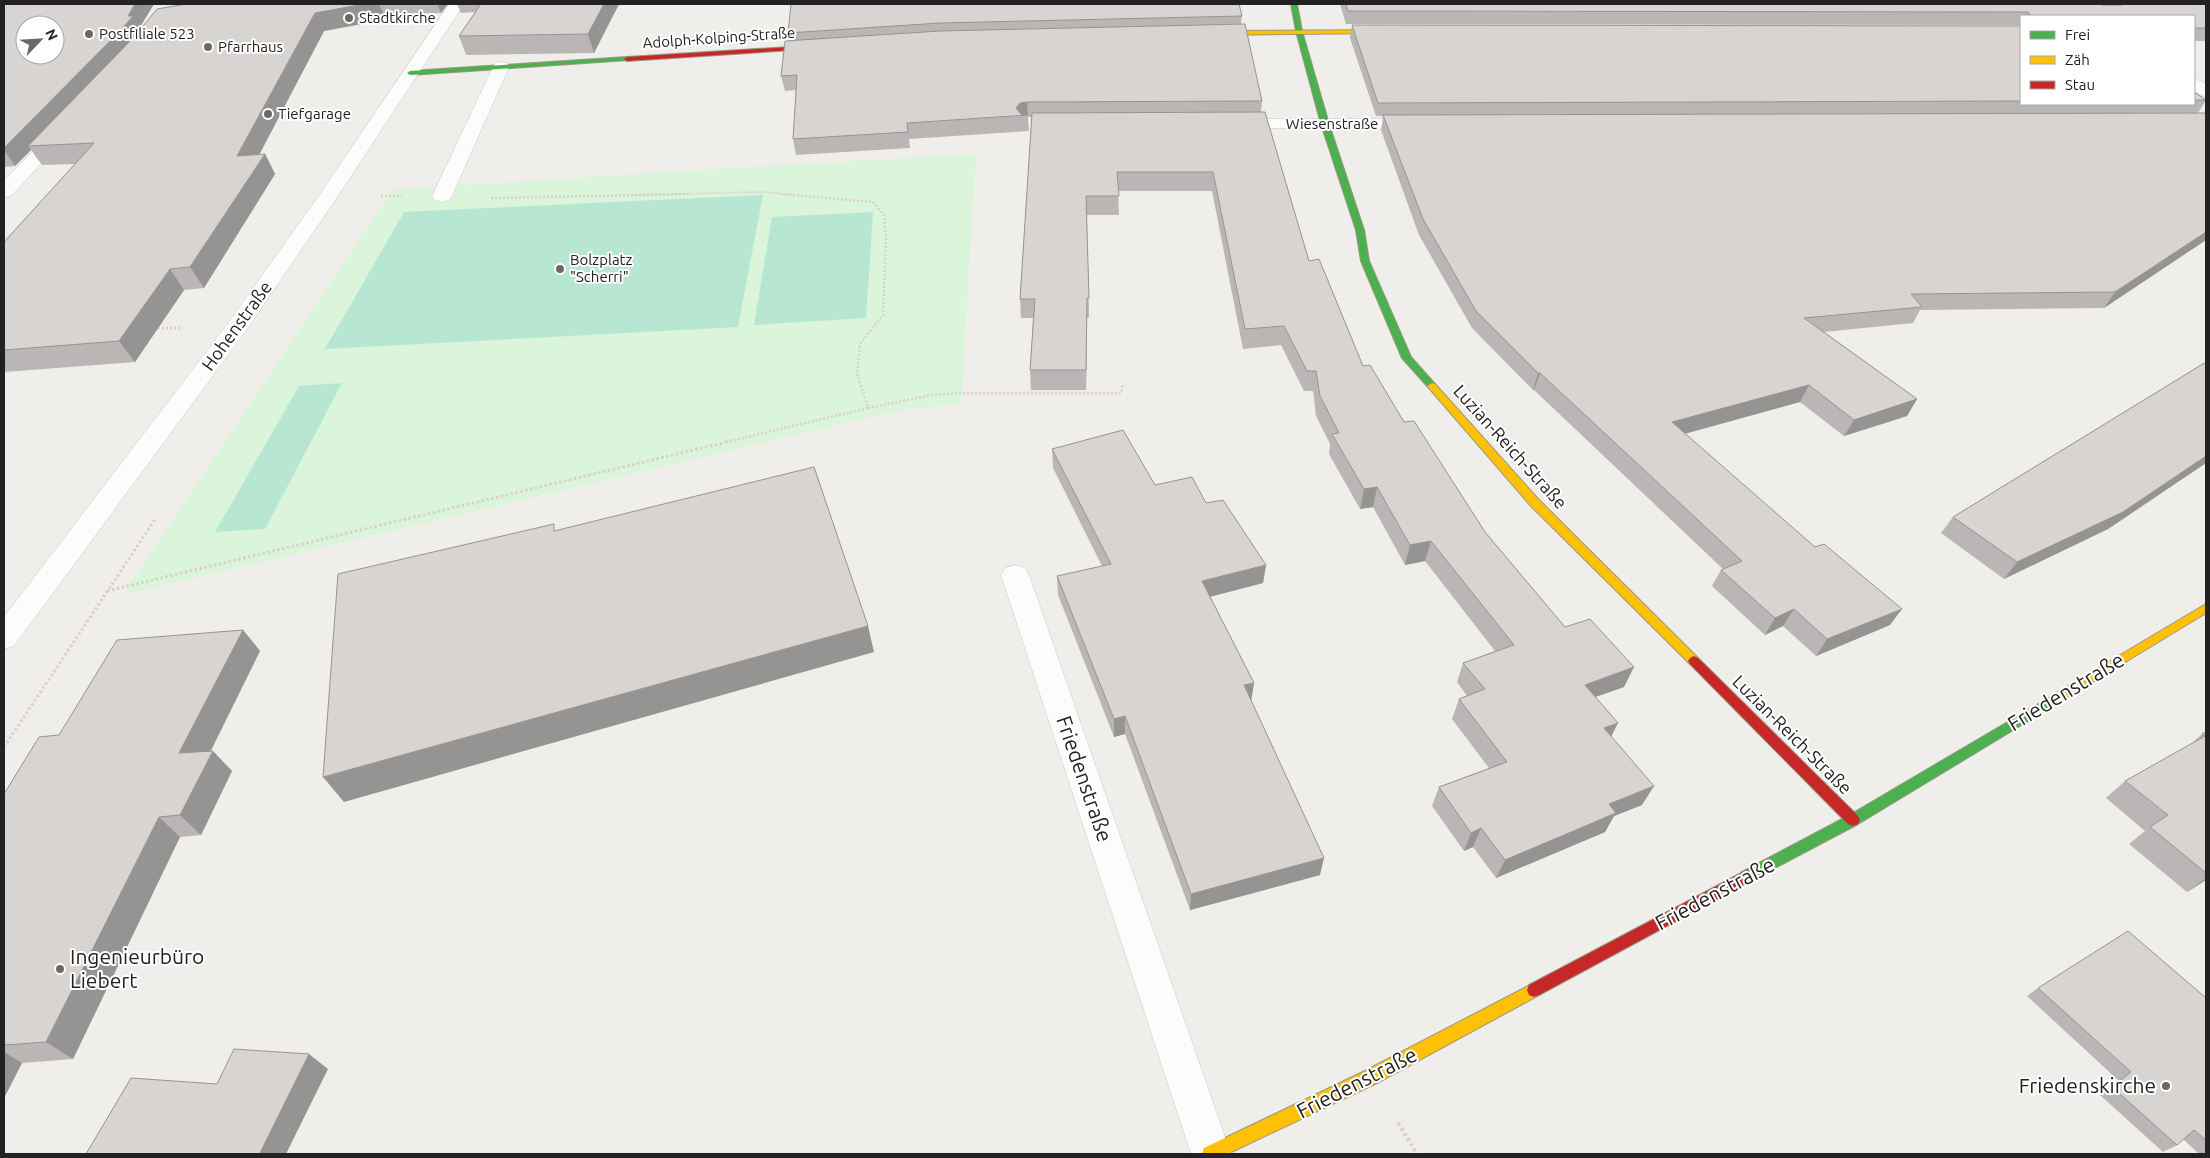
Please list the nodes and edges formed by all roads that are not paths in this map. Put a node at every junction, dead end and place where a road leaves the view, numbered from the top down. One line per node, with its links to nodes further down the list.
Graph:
1 (456, 4): 8 (street, Hohenstraße)
2 (1294, 4): 3 (street, Luzian-Reich-Straße)
3 (1299, 31): 4 (street); 5 (street); 13 (street, Luzian-Reich-Straße)
4 (1398, 32)
5 (1200, 33)
6 (835, 46): 7 (street, Adolph-Kolping-Straße)
7 (501, 67): 8 (street, Adolph-Kolping-Straße); 16 (street)
8 (410, 73): 19 (street, Hohenstraße)
9 (2195, 84): 10 (street)
10 (2206, 92)
11 (71, 121): 15 (street)
12 (1216, 124): 13 (street, Wiesenstraße)
13 (1325, 124): 14 (street, Wiesenstraße); 20 (street, Luzian-Reich-Straße)
14 (1434, 124)
15 (4, 192)
16 (442, 196)
17 (1015, 575): 21 (street, Friedenstraße)
18 (2206, 608): 20 (street, Friedenstraße)
19 (4, 638)
20 (1853, 820): 21 (street, Friedenstraße)
21 (1210, 1154)

